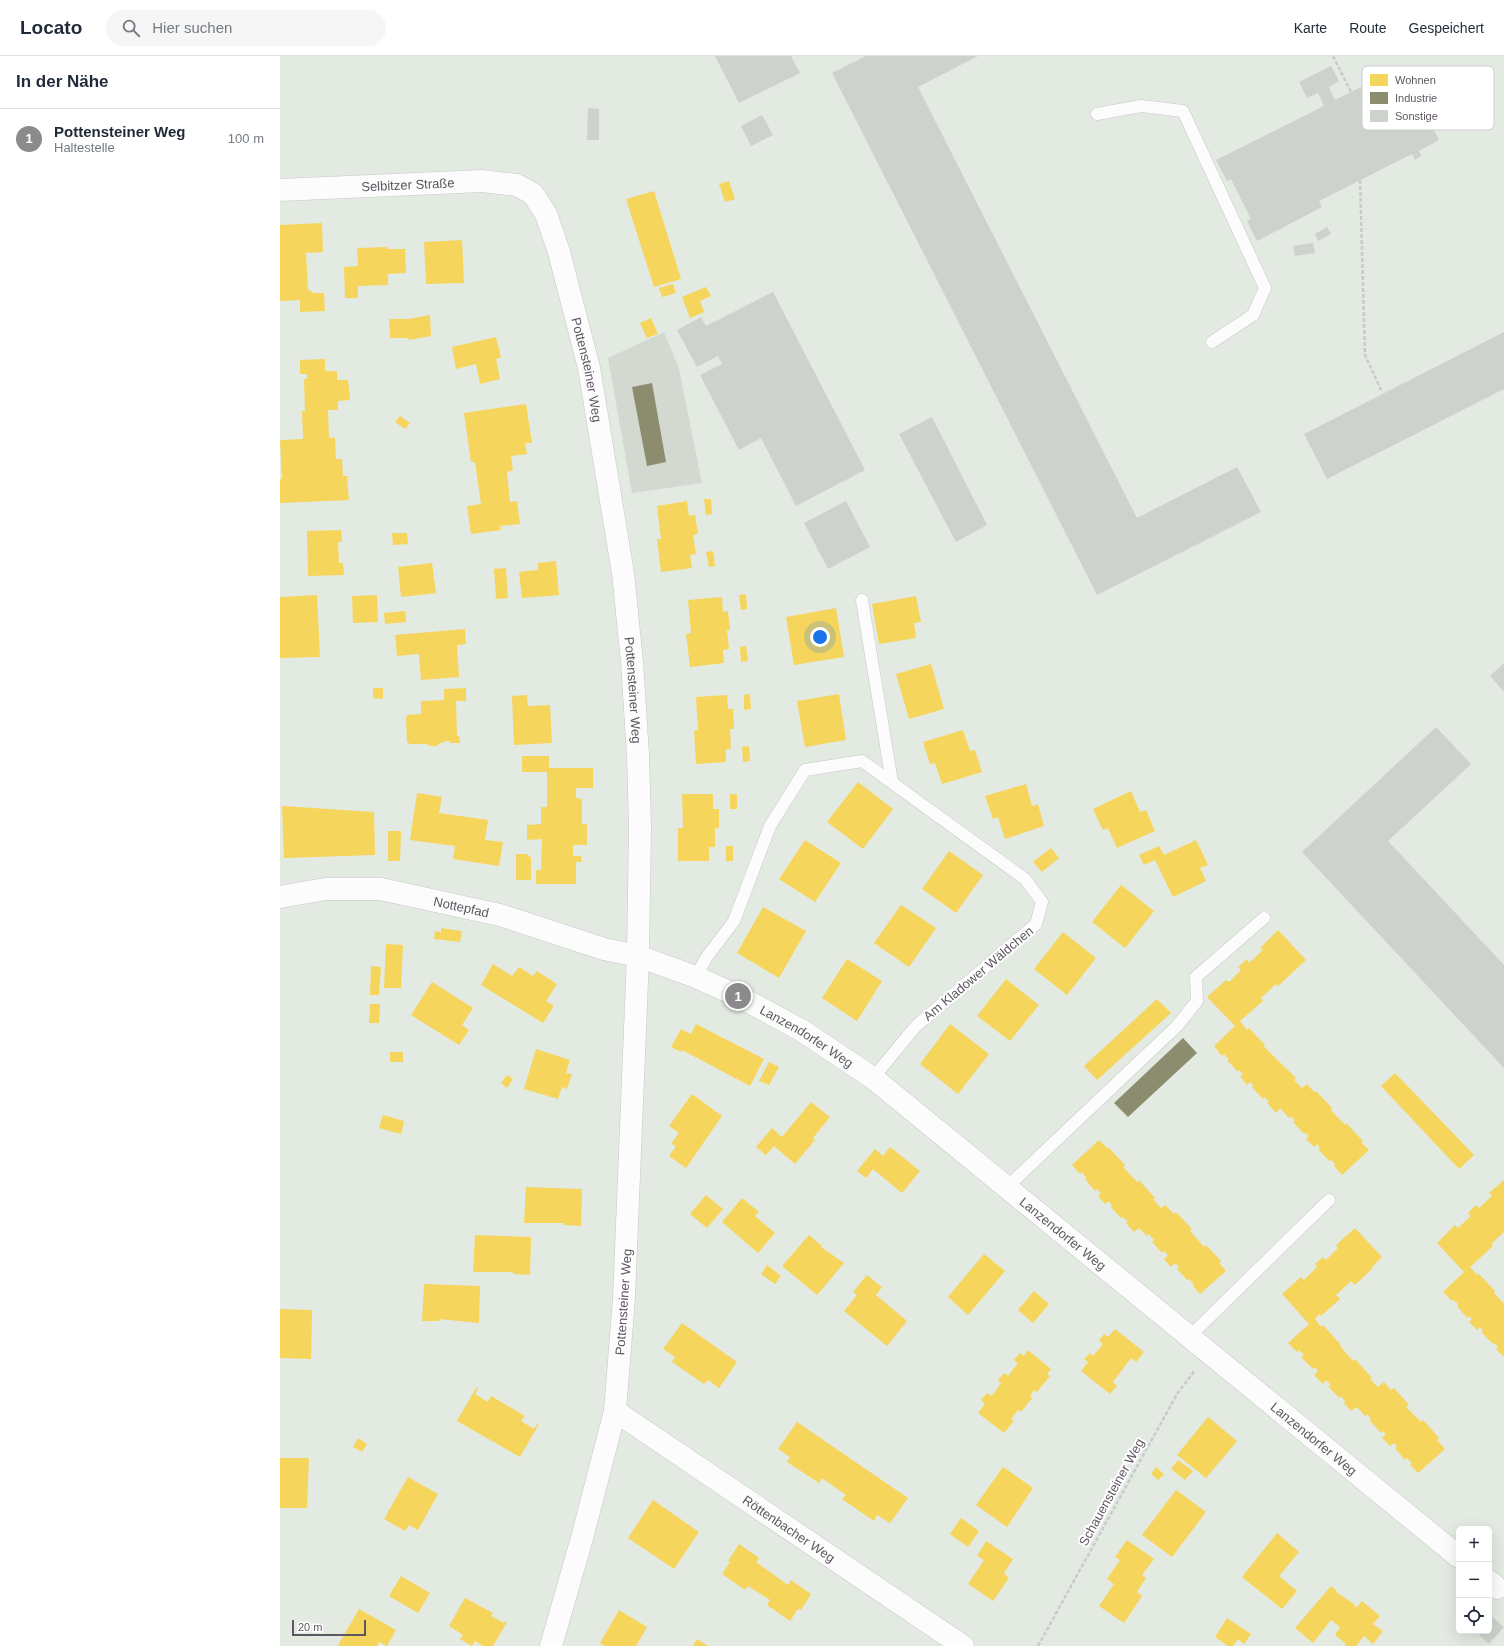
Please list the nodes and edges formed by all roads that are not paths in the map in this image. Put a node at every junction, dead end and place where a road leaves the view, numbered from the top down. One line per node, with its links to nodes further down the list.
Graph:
1 (1097, 114): 4 (lane)
2 (280, 190): 3 (street, Selbitzer Straße)
3 (533, 194): 9 (street, Pottensteiner Weg)
4 (1212, 342)
5 (862, 600): 6 (lane)
6 (892, 782): 10 (lane, Am Kladower Wäldchen); 11 (lane, Am Kladower Wäldchen)
7 (280, 897): 9 (street, Nottepfad)
8 (1264, 918): 12 (lane)
9 (638, 956): 10 (street, Lanzendorfer Weg); 15 (street, Pottensteiner Weg)
10 (696, 977): 11 (street, Lanzendorfer Weg)
11 (873, 1078): 12 (street, Lanzendorfer Weg)
12 (1007, 1186): 14 (street, Lanzendorfer Weg)
13 (1329, 1200): 14 (lane)
14 (1190, 1336): 16 (street, Lanzendorfer Weg)
15 (615, 1412): 17 (street, Pottensteiner Weg); 18 (street, Röttenbacher Weg)
16 (1456, 1555)
17 (551, 1646)
18 (963, 1646)

